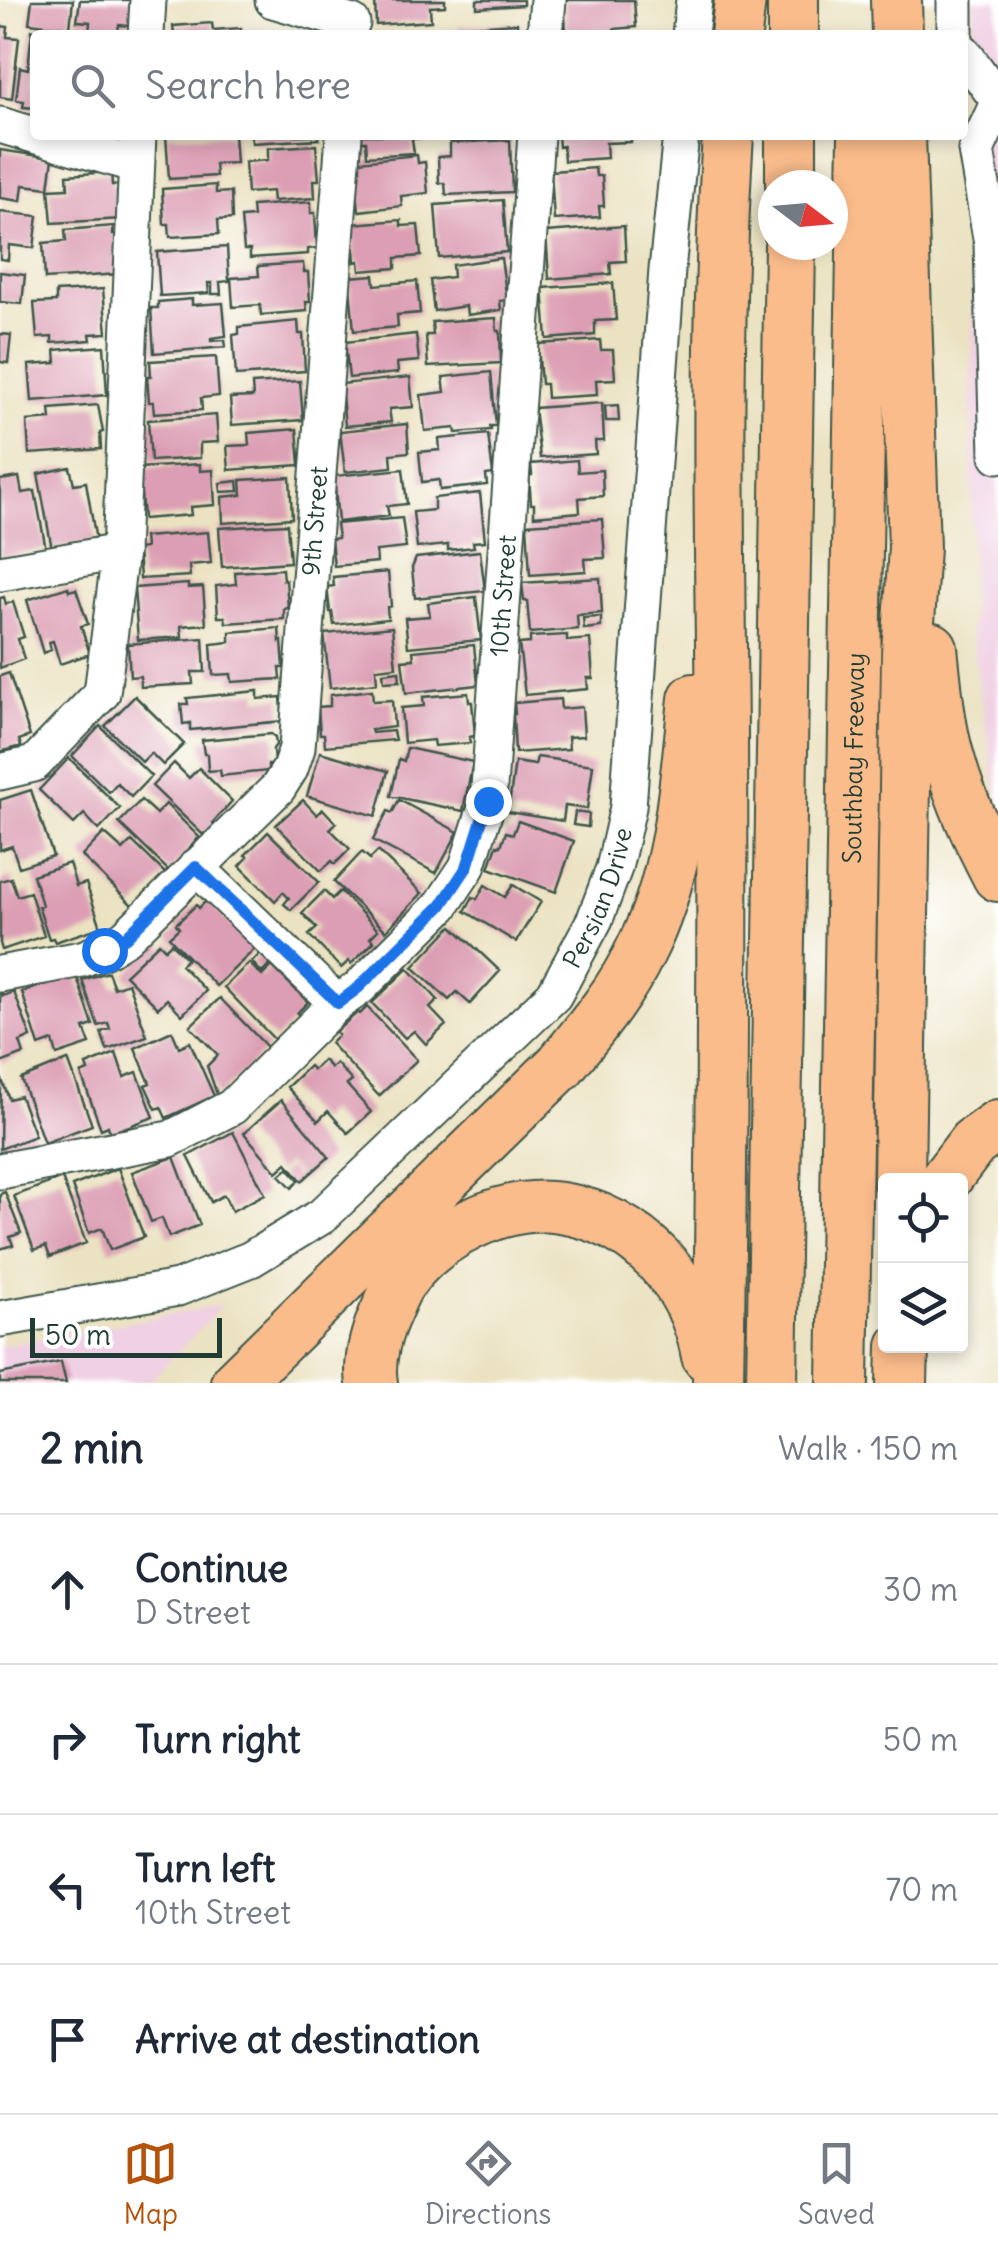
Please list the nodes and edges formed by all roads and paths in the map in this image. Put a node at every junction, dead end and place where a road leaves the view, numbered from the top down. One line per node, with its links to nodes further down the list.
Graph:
1 (148, 0): 11 (street)
2 (273, 0): 10 (street)
3 (548, 0): 12 (street)
4 (694, 0): 13 (street)
5 (740, 0): 14 (highway)
6 (794, 0): 15 (highway)
7 (866, 0): 16 (highway)
8 (896, 0): 17 (highway)
9 (954, 0): 18 (street)
10 (352, 19)
11 (146, 30)
12 (545, 30)
13 (691, 30)
14 (737, 30)
15 (793, 30)
16 (866, 30)
17 (897, 30)
18 (955, 30)
19 (968, 59): 20 (street)
20 (998, 102): 34 (street)
21 (0, 125): 22 (street)
22 (30, 130)
23 (82, 140): 31 (street)
24 (344, 140): 40 (street, 9th Street)
25 (536, 140): 43 (street, 10th Street)
26 (680, 140): 48 (street, Persian Drive)
27 (728, 140): 35 (highway)
28 (791, 140): 32 (highway)
29 (864, 140): 54 (highway, Southbay Freeway)
30 (900, 140): 36 (highway)
31 (137, 150): 37 (street)
32 (790, 170)
33 (790, 260): 53 (highway)
34 (998, 455)
35 (718, 480): 50 (highway); 52 (highway)
36 (914, 548): 41 (highway); 46 (highway)
37 (120, 552): 38 (street); 39 (street)
38 (0, 573)
39 (17, 768)
40 (196, 867): 42 (street, 9th Street); 43 (street)
41 (998, 876)
42 (0, 974)
43 (338, 1003): 45 (street, 10th Street)
44 (998, 1125): 47 (highway)
45 (0, 1171)
46 (899, 1173)
47 (951, 1173)
48 (0, 1319)
49 (902, 1353): 55 (highway)
50 (236, 1383)
51 (372, 1383): 52 (highway)
52 (715, 1383)
53 (772, 1383)
54 (843, 1383)
55 (902, 1383)

